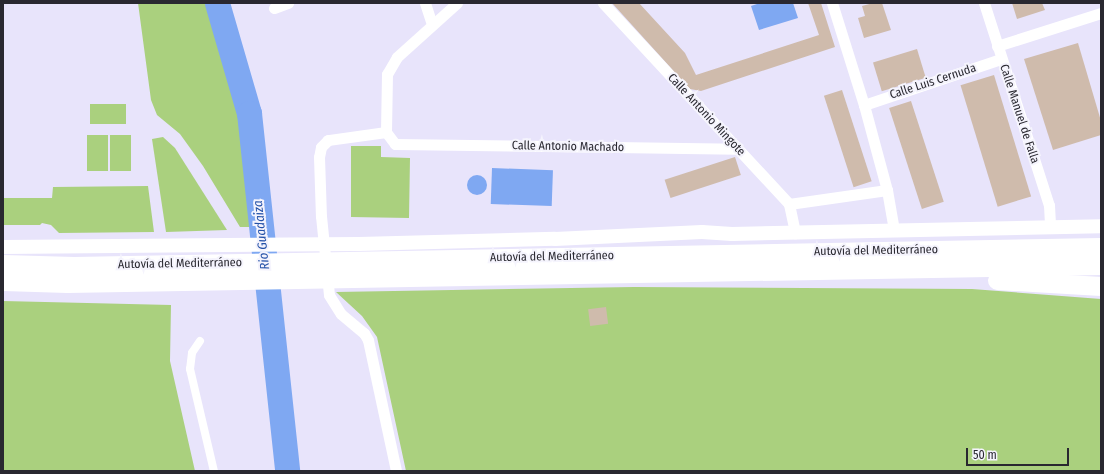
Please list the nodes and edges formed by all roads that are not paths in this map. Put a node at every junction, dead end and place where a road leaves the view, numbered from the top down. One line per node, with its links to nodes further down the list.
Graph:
1 (288, 3): 7 (street)
2 (425, 3): 9 (street)
3 (457, 3): 9 (street)
4 (603, 3): 14 (street, Calle Antonio Mingote)
5 (832, 3): 12 (street)
6 (984, 3): 10 (street, Calle Manuel de Falla)
7 (274, 8)
8 (1101, 13): 10 (street)
9 (432, 25): 13 (street)
10 (997, 46): 11 (street, Calle Manuel de Falla)
11 (1001, 59): 12 (street, Calle Luis Cernuda); 17 (street, Calle Manuel de Falla)
12 (864, 105): 15 (street)
13 (386, 132): 14 (street, Calle Antonio Machado); 34 (street)
14 (737, 149): 16 (street, Calle Antonio Mingote)
15 (887, 190): 16 (street); 19 (street)
16 (789, 204): 20 (street)
17 (1050, 226): 18 (street); 19 (street)
18 (1101, 226)
19 (894, 230): 20 (street)
20 (795, 233): 25 (street)
21 (1101, 234): 24 (highway)
22 (3, 247): 26 (street)
23 (1101, 247): 24 (highway, Autovía del Mediterráneo)
24 (1006, 249): 25 (highway, Autovía del Mediterráneo)
25 (361, 261): 26 (highway, Autovía del Mediterráneo); 26 (street); 29 (highway, Autovía del Mediterráneo)
26 (199, 263): 27 (highway, Autovía del Mediterráneo); 30 (highway, Autovía del Mediterráneo)
27 (3, 264)
28 (1101, 266): 29 (highway, Autovía del Mediterráneo)
29 (929, 269): 31 (highway)
30 (3, 281)
31 (1101, 286)
32 (200, 341): 33 (street)
33 (214, 471)
34 (396, 471)

